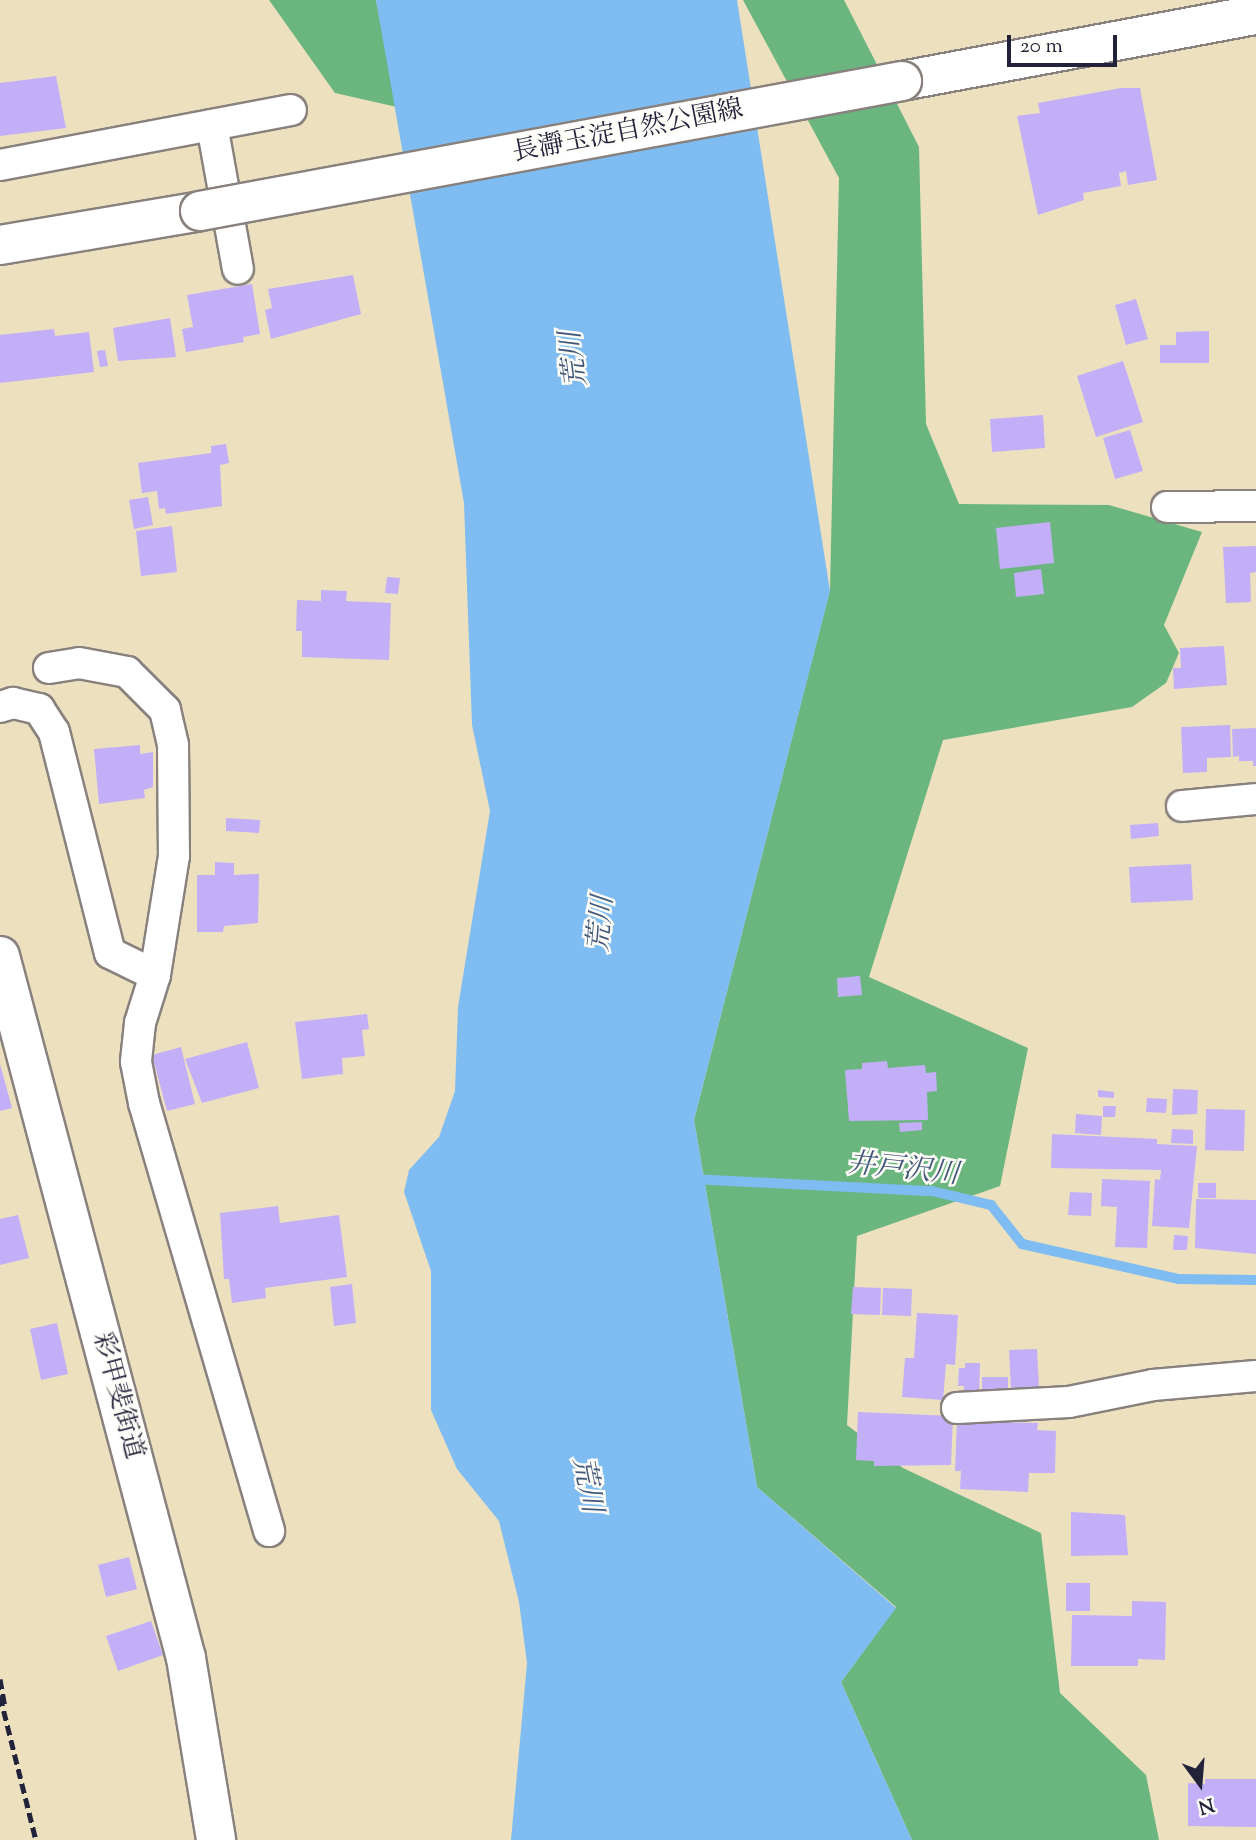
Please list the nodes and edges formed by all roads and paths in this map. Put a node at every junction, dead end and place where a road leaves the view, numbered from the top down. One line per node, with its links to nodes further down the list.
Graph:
1 (1256, 15): 5 (main road, 長瀞玉淀自然公園線, bridge)
2 (290, 110): 3 (street)
3 (212, 125): 4 (street); 6 (street)
4 (0, 165)
5 (0, 245)
6 (238, 269)
7 (1256, 506): 8 (street)
8 (1167, 507)
9 (50, 668): 14 (street)
10 (0, 707): 14 (street)
11 (1256, 799): 12 (street)
12 (1182, 806)
13 (0, 956): 18 (main road, 彩甲斐街道)
14 (155, 975): 17 (street)
15 (1256, 1377): 16 (street)
16 (957, 1408)
17 (269, 1531)
18 (216, 1840)

